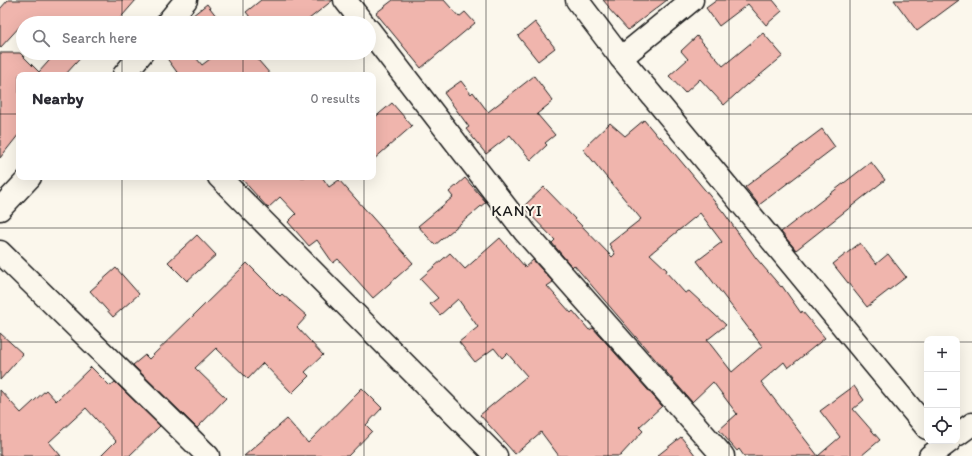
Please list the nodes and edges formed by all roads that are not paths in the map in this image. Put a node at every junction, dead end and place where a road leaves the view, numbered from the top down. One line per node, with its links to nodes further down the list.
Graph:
1 (186, 0): 5 (street)
2 (345, 0): 6 (street)
3 (577, 0): 8 (street)
4 (692, 0): 8 (street)
5 (173, 16)
6 (358, 16)
7 (376, 39): 20 (street)
8 (621, 58): 15 (street)
9 (136, 60): 10 (street)
10 (126, 72)
11 (27, 180): 13 (street)
12 (222, 180): 19 (street)
13 (0, 209)
14 (0, 252): 18 (street)
15 (924, 424)
16 (972, 424): 17 (street)
17 (960, 432)
18 (208, 456)
19 (496, 456)
20 (723, 456)

